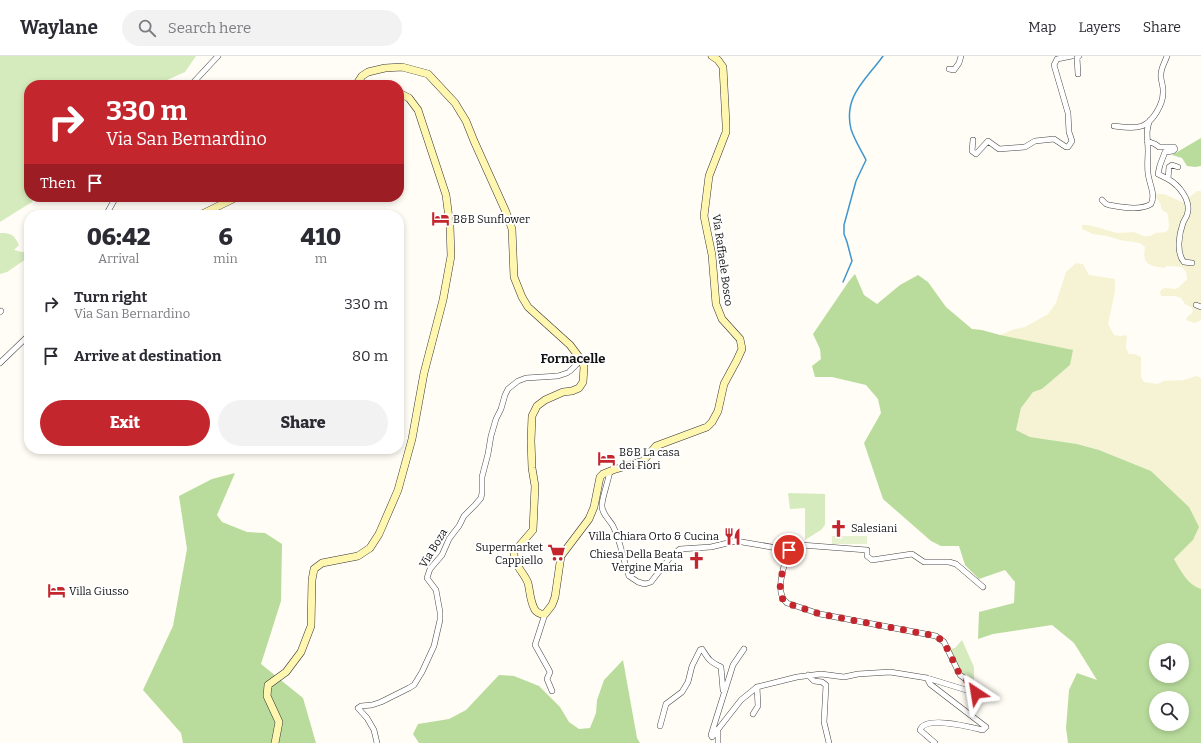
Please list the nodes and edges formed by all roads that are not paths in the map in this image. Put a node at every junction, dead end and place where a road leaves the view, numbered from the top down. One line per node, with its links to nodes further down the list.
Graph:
1 (218, 56): 9 (street)
2 (712, 56): 25 (street, Via Raffaele Bosco)
3 (961, 56): 7 (street)
4 (1072, 56): 14 (street)
5 (1079, 56): 8 (street)
6 (1166, 56): 12 (street)
7 (949, 70)
8 (1078, 74)
9 (196, 80)
10 (359, 80): 23 (street)
11 (404, 96): 38 (street)
12 (1150, 120): 13 (street); 15 (street)
13 (1114, 126)
14 (974, 140)
15 (1147, 141): 17 (street); 18 (street)
16 (1178, 167): 17 (street)
17 (1168, 179): 21 (street)
18 (1102, 200)
19 (227, 202): 20 (street)
20 (210, 210)
21 (1192, 262)
22 (24, 340): 24 (street)
23 (582, 361): 28 (street); 39 (street, Via Boza)
24 (0, 363)
25 (610, 471): 26 (street); 28 (street)
26 (789, 550): 27 (street); 31 (street)
27 (983, 587)
28 (545, 614): 33 (street)
29 (744, 649): 34 (street)
30 (808, 675): 31 (street); 32 (street); 41 (street)
31 (927, 678): 42 (street)
32 (757, 688): 35 (street); 37 (street)
33 (552, 691)
34 (724, 692): 36 (street); 37 (street)
35 (753, 714)
36 (660, 726)
37 (718, 728): 40 (street)
38 (275, 743)
39 (377, 743)
40 (718, 743)
41 (829, 743)
42 (935, 743)

